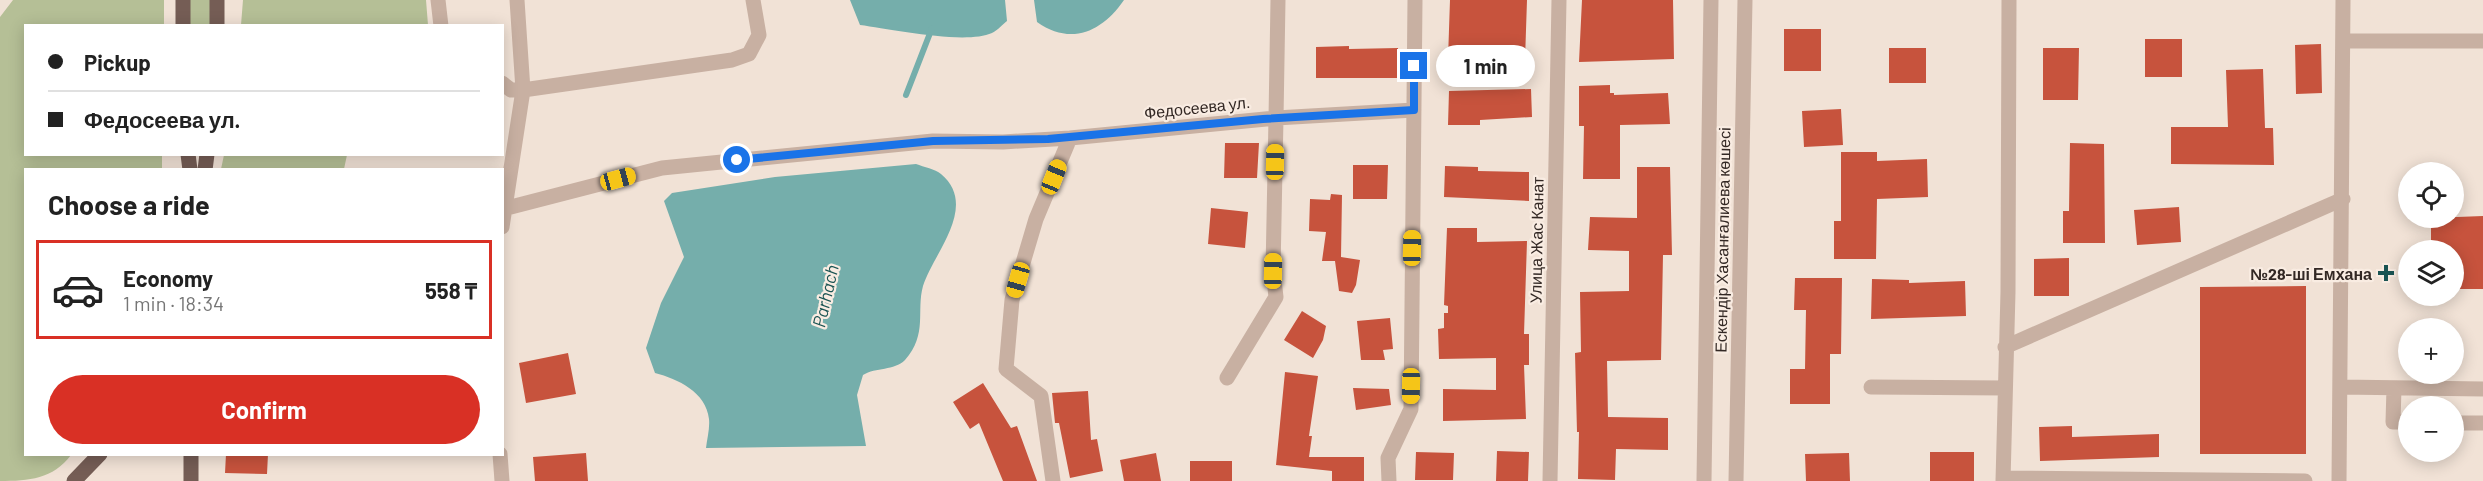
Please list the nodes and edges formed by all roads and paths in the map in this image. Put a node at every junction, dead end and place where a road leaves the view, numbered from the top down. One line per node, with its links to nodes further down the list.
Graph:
1 (183, 0): 13 (main road)
2 (217, 0): 14 (main road)
3 (438, 0): 15 (street)
4 (516, 0): 19 (street)
5 (753, 0): 19 (street)
6 (1278, 0): 21 (street)
7 (1415, 0): 20 (street)
8 (1559, 0): 45 (street, Улица Жас Канат)
9 (1711, 0): 46 (street, Ескендір Хасанғалиева көшесі)
10 (1745, 0): 47 (street, Ескендір Хасанғалиева көшесі)
11 (2009, 0): 26 (street)
12 (2343, 0): 16 (street)
13 (183, 24)
14 (217, 24)
15 (441, 24)
16 (2343, 41): 17 (street); 23 (street)
17 (2483, 41)
18 (504, 85): 19 (street)
19 (523, 90): 24 (street)
20 (1414, 110): 21 (street, Федосеева ул.); 44 (street)
21 (1276, 118): 22 (street, Федосеева ул.); 27 (street)
22 (1070, 138): 24 (street, Федосеева ул.); 43 (street)
23 (2343, 199): 26 (street); 29 (street)
24 (507, 208): 25 (street)
25 (504, 219)
26 (2005, 347): 30 (street)
27 (1227, 378)
28 (1871, 387): 30 (street)
29 (2340, 387): 31 (street); 49 (street)
30 (2005, 388): 39 (street)
31 (2394, 388): 32 (street); 33 (street)
32 (2483, 389)
33 (2398, 422)
34 (2464, 423): 35 (street)
35 (2483, 423)
36 (98, 456): 40 (main road)
37 (191, 456): 41 (main road)
38 (500, 456): 42 (street)
39 (2003, 479): 48 (street)
40 (74, 481)
41 (191, 481)
42 (502, 481)
43 (1053, 481)
44 (1389, 481)
45 (1550, 481)
46 (1704, 481)
47 (1736, 481)
48 (2305, 481)
49 (2339, 481)

